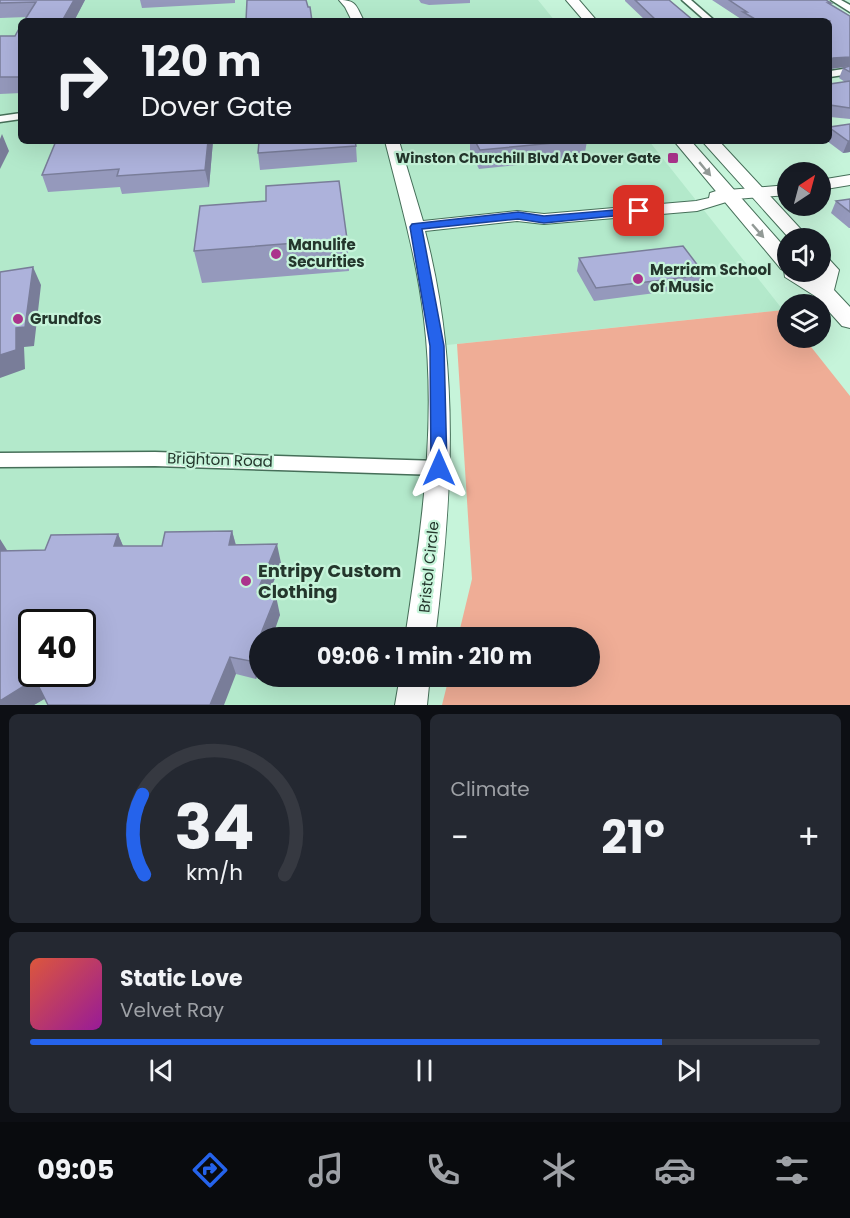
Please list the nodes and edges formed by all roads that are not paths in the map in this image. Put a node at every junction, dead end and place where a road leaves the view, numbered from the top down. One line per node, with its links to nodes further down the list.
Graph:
1 (344, 0): 6 (street)
2 (572, 0): 7 (main road)
3 (686, 0): 8 (street)
4 (835, 0): 5 (street)
5 (850, 9)
6 (356, 18)
7 (588, 18)
8 (707, 18)
9 (850, 72): 10 (street)
10 (832, 74)
11 (18, 116): 12 (street)
12 (0, 119)
13 (393, 144): 21 (street, Bristol Circle)
14 (685, 144): 20 (main road, one-way to 20)
15 (713, 144): 19 (main road)
16 (850, 180): 17 (street)
17 (831, 183)
18 (777, 192): 19 (street)
19 (759, 194): 20 (street); 22 (main road)
20 (729, 197): 21 (street); 23 (main road, one-way to 23)
21 (416, 227): 29 (street, Bristol Circle)
22 (791, 228)
23 (777, 252)
24 (809, 282): 26 (main road)
25 (825, 282): 26 (main road)
26 (823, 291): 27 (main road)
27 (850, 321)
28 (0, 460): 29 (street, Brighton Road)
29 (439, 468): 30 (street, Bristol Circle)
30 (421, 627)
31 (413, 687): 32 (street)
32 (411, 705)

